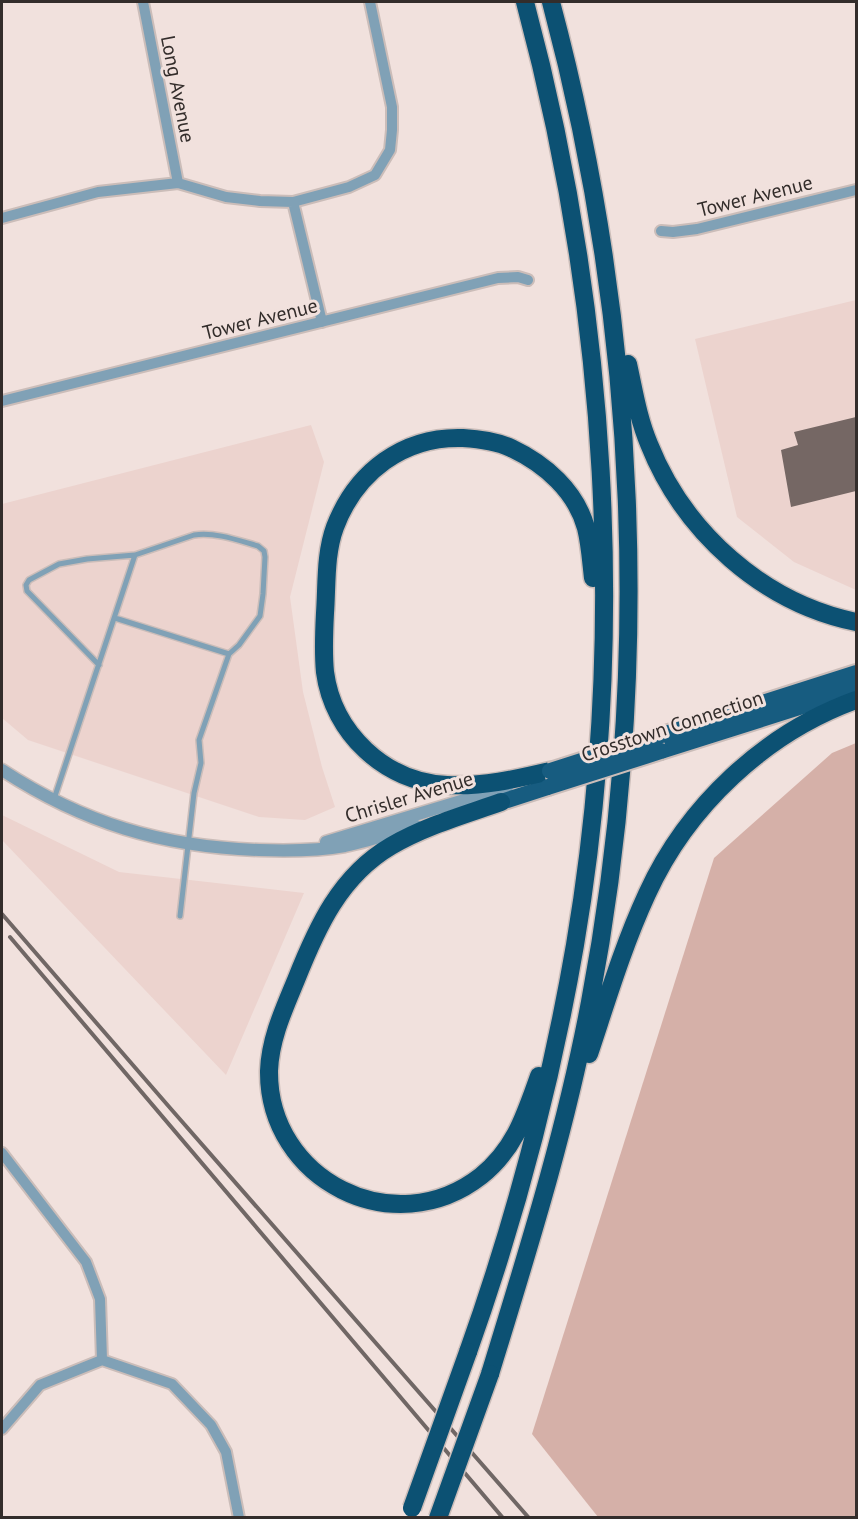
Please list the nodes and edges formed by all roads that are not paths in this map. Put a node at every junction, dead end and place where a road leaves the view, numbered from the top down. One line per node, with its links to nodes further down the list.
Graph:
1 (143, 2): 5 (street, Long Avenue)
2 (370, 2): 7 (street)
3 (525, 2): 19 (highway)
4 (551, 2): 9 (highway)
5 (178, 183): 7 (street); 8 (street)
6 (856, 190): 10 (street, Tower Avenue)
7 (293, 202): 12 (street)
8 (2, 218)
9 (600, 225): 16 (highway); 32 (highway)
10 (661, 231)
11 (528, 280): 12 (street, Tower Avenue)
12 (322, 322): 13 (street, Tower Avenue)
13 (2, 401)
14 (135, 555): 15 (lane); 17 (lane); 18 (lane)
15 (115, 618): 17 (lane); 18 (lane)
16 (856, 622)
17 (229, 654): 28 (lane)
18 (99, 665): 26 (lane)
19 (603, 667): 25 (highway); 31 (highway)
20 (856, 673): 23 (highway, Crosstown Connection)
21 (856, 689): 23 (highway, Crosstown Connection)
22 (856, 700): 32 (highway)
23 (662, 743): 25 (highway, Crosstown Connection, bridge)
24 (2, 770): 26 (street, Chrisler Avenue)
25 (549, 779): 27 (highway, Crosstown Connection); 29 (street, Chrisler Avenue)
26 (54, 801): 28 (street, Chrisler Avenue)
27 (501, 802): 29 (street, Chrisler Avenue); 31 (highway)
28 (187, 843): 29 (street, Chrisler Avenue); 30 (lane)
29 (278, 850)
30 (180, 916)
31 (566, 998): 36 (highway, bridge)
32 (556, 1152): 38 (highway, bridge)
33 (2, 1153): 34 (street)
34 (102, 1360): 35 (street); 37 (street)
35 (2, 1429)
36 (410, 1513)
37 (239, 1518)
38 (438, 1518)

